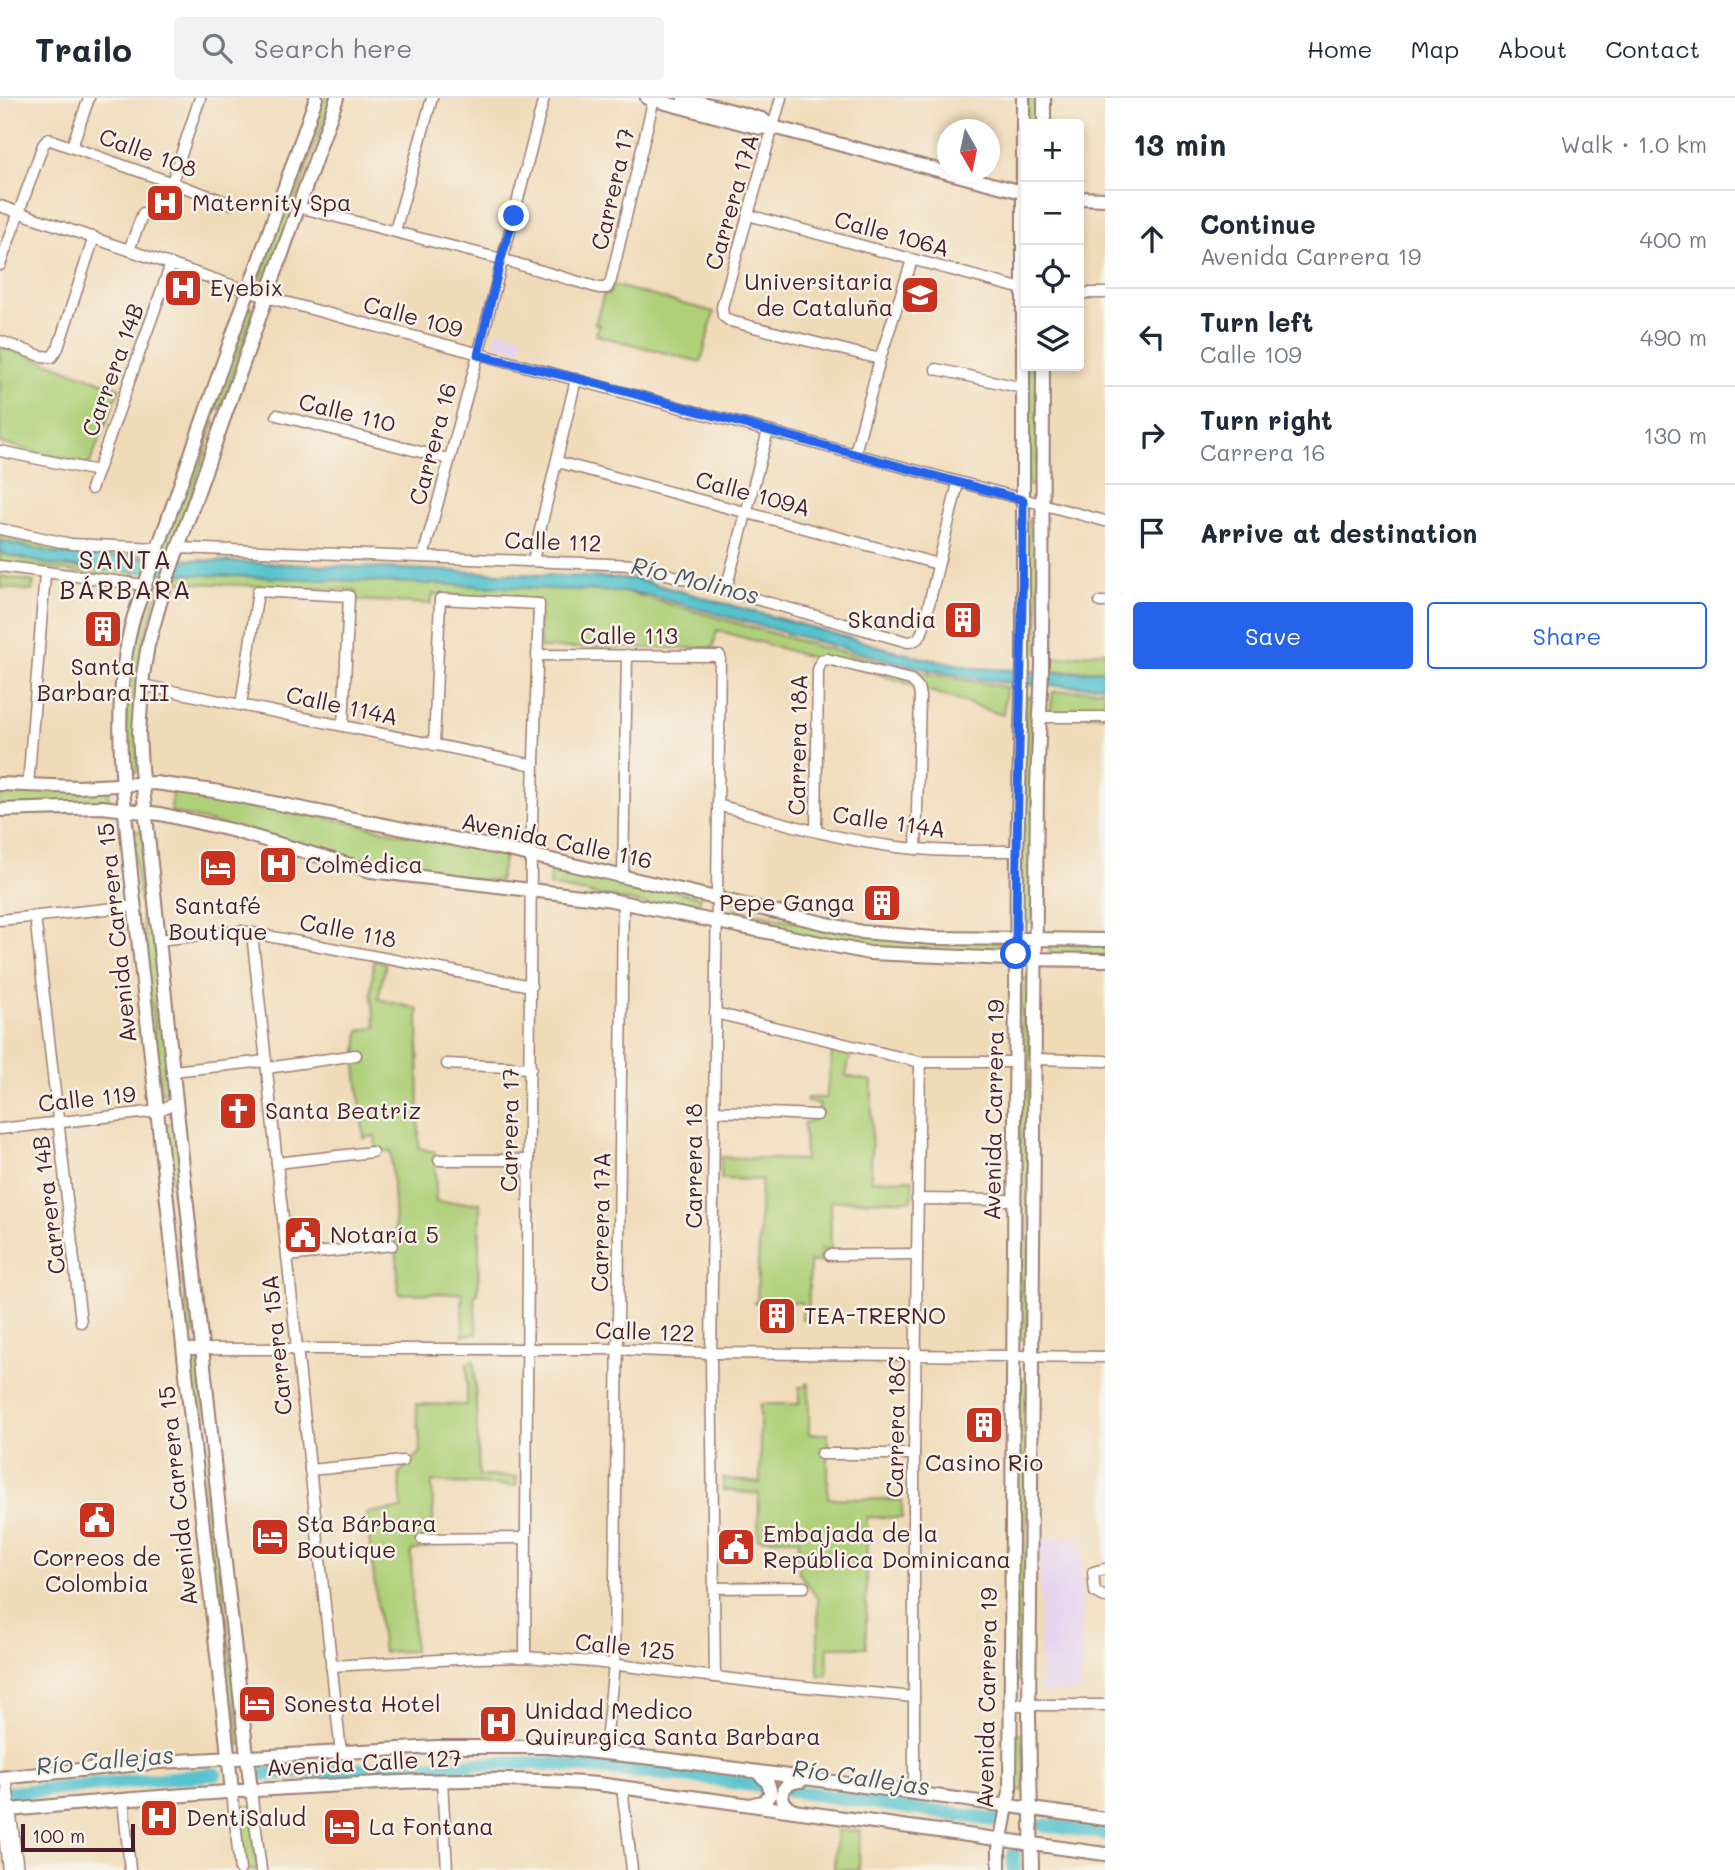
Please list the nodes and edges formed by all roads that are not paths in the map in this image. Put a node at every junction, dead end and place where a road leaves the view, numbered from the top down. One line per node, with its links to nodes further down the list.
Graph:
1 (89, 98): 14 (street)
2 (200, 98): 15 (street)
3 (316, 98): 34 (main road, Avenida Carrera 15)
4 (337, 98): 22 (main road, Avenida Carrera 15)
5 (432, 98): 26 (street)
6 (544, 98): 29 (street, Carrera 16)
7 (684, 98): 13 (main road)
8 (781, 98): 13 (street, Carrera 17A)
9 (1023, 98): 16 (main road, Avenida Carrera 19)
10 (1044, 98): 12 (main road)
11 (652, 99): 13 (main road); 29 (street, Carrera 17)
12 (1044, 119)
13 (773, 127): 17 (main road); 25 (street, Carrera 17A)
14 (72, 146): 15 (street, Calle 108); 23 (street, Calle 108)
15 (172, 182): 20 (street, Calle 108)
16 (1024, 182)
17 (1021, 191)
18 (1084, 198): 19 (main road)
19 (1105, 200)
20 (232, 204)
21 (0, 206): 23 (street, Calle 109)
22 (298, 207): 26 (street); 37 (main road, Avenida Carrera 15)
23 (18, 212): 27 (street, Calle 109); 32 (street)
24 (143, 213): 28 (street)
25 (748, 215): 30 (street, Calle 106A); 41 (street, Carrera 17A)
26 (395, 231): 29 (street)
27 (94, 237): 28 (street, Calle 109); 39 (street)
28 (129, 250): 31 (street, Calle 109)
29 (501, 259): 40 (street, Carrera 16)
30 (912, 260): 33 (street, Calle 106A); 41 (street)
31 (171, 264): 34 (street, Calle 109); 54 (street, Carrera 14B)
32 (0, 265)
33 (1021, 288)
34 (248, 291): 37 (street, Calle 109); 48 (main road, Avenida Carrera 15)
35 (1084, 293): 36 (street)
36 (1105, 293)
37 (266, 297): 40 (street, Calle 109); 51 (main road, Avenida Carrera 15)
38 (1024, 308): 45 (main road, Avenida Carrera 19)
39 (0, 341)
40 (478, 355): 44 (street, Calle 109); 52 (street, Carrera 16)
41 (880, 359): 50 (street)
42 (936, 369): 45 (street)
43 (1043, 371): 58 (main road, Avenida Carrera 19)
44 (576, 379): 47 (street, Calle 109); 53 (street)
45 (1023, 388): 57 (main road, Avenida Carrera 19)
46 (277, 415): 52 (street, Calle 110)
47 (768, 431): 50 (street, Calle 109); 59 (street)
48 (192, 450): 51 (main road); 62 (main road, Avenida Carrera 15)
49 (0, 451): 54 (street)
50 (855, 453): 55 (street, Calle 109)
51 (211, 456): 63 (main road, Avenida Carrera 15)
52 (449, 459): 64 (street, Carrera 16)
53 (558, 462): 59 (street, Calle 109A); 65 (street)
54 (97, 471): 56 (street, Carrera 14B)
55 (958, 483): 57 (street, Calle 109); 66 (street)
56 (91, 489)
57 (1023, 500): 58 (street, Calle 109); 91 (main road, Avenida Carrera 19)
58 (1043, 506): 60 (street, Calle 109); 76 (main road, Avenida Carrera 19)
59 (747, 513): 66 (street, Calle 109A); 70 (street)
60 (1105, 521)
61 (0, 529): 62 (street)
62 (156, 552): 69 (main road, Avenida Carrera 15)
63 (177, 552): 64 (street, Calle 112); 74 (main road, Avenida Carrera 15)
64 (422, 557): 65 (street, Calle 112)
65 (533, 560): 70 (street, Calle 112)
66 (938, 564): 70 (street, Calle 112)
67 (0, 566): 68 (street)
68 (45, 574): 69 (street); 84 (street)
69 (145, 583): 83 (main road, Avenida Carrera 15)
70 (726, 589)
71 (537, 654): 72 (street, Calle 113); 79 (street, Carrera 17); 80 (street, Carrera 17)
72 (627, 655): 73 (street, Calle 113); 93 (street)
73 (720, 656): 85 (street, Carrera 18)
74 (142, 685): 75 (street, Calle 114A); 81 (main road, Avenida Carrera 15)
75 (241, 705): 78 (street, Calle 114A); 78 (street)
76 (1039, 717): 77 (street); 104 (main road, Avenida Carrera 19)
77 (1105, 717)
78 (343, 726): 79 (street, Calle 114A)
79 (434, 744): 80 (street, Calle 114A)
80 (534, 765): 92 (street, Carrera 17)
81 (143, 784): 83 (main road, Avenida Calle 116); 88 (main road, Avenida Carrera 15); 92 (main road, Avenida Calle 116)
82 (0, 785): 84 (main road, Avenida Calle 116)
83 (122, 785): 84 (main road, Avenida Calle 116); 87 (main road, Avenida Carrera 15)
84 (28, 786)
85 (718, 805): 89 (street, Calle 114A); 95 (street, Carrera 18)
86 (0, 810): 87 (main road, Avenida Calle 116)
87 (125, 810): 88 (main road, Avenida Calle 116); 97 (main road, Avenida Carrera 15)
88 (146, 812): 94 (main road, Avenida Calle 116); 103 (main road, Avenida Carrera 15)
89 (816, 831): 90 (street, Calle 114A); 90 (street, Carrera 18A)
90 (916, 849): 91 (street, Calle 114A)
91 (1017, 851): 102 (main road, Avenida Carrera 19)
92 (531, 855): 93 (main road, Avenida Calle 116); 94 (street, Carrera 17)
93 (623, 876): 95 (main road, Avenida Calle 116)
94 (531, 889): 96 (main road, Avenida Calle 116); 109 (street, Carrera 17)
95 (716, 899): 100 (street, Carrera 18); 102 (main road, Avenida Calle 116)
96 (623, 902): 100 (main road, Avenida Calle 116); 140 (street, Carrera 17A)
97 (135, 906): 98 (street); 121 (main road, Avenida Carrera 15)
98 (35, 916): 99 (street); 124 (street, Carrera 14B)
99 (0, 920)
100 (716, 923): 106 (main road, Avenida Calle 116); 110 (street, Carrera 18)
101 (253, 933): 103 (street, Calle 118); 109 (street, Calle 118); 116 (street, Carrera 15A)
102 (1016, 939): 104 (main road, Avenida Calle 116); 106 (main road, Avenida Carrera 19)
103 (158, 940): 119 (main road, Avenida Carrera 15)
104 (1036, 940): 105 (main road, Avenida Calle 116); 107 (main road, Avenida Carrera 19)
105 (1105, 940)
106 (1016, 960): 107 (main road, Avenida Calle 116); 115 (main road, Avenida Carrera 19)
107 (1036, 960): 108 (main road, Avenida Calle 116); 112 (main road, Avenida Carrera 19)
108 (1105, 960)
109 (531, 986): 118 (street, Carrera 17)
110 (715, 1013): 114 (street); 122 (street, Carrera 18)
111 (356, 1055): 116 (street)
112 (1035, 1059): 113 (street); 145 (main road, Avenida Carrera 19)
113 (1105, 1061)
114 (920, 1062): 115 (street); 130 (street, Carrera 18C)
115 (1016, 1062): 144 (main road, Avenida Carrera 19)
116 (267, 1064): 119 (street); 129 (street, Carrera 15A)
117 (447, 1064): 118 (street)
118 (531, 1068): 128 (street, Carrera 17)
119 (173, 1071): 120 (main road, Avenida Carrera 15)
120 (177, 1102): 121 (street, Calle 119); 138 (main road, Avenida Carrera 15)
121 (158, 1111): 124 (street, Calle 119); 137 (main road, Avenida Carrera 15)
122 (713, 1111): 123 (street); 142 (street, Carrera 18)
123 (817, 1115)
124 (58, 1122): 125 (street, Calle 119); 136 (street, Carrera 14B)
125 (0, 1129)
126 (372, 1152): 129 (street)
127 (439, 1160): 128 (street)
128 (529, 1160): 139 (street, Carrera 17)
129 (277, 1163): 135 (street, Carrera 15A)
130 (917, 1199): 131 (street); 133 (street, Carrera 18C)
131 (1007, 1200)
132 (392, 1245): 135 (street)
133 (917, 1254): 134 (street); 143 (street, Carrera 18C)
134 (830, 1255)
135 (287, 1256): 141 (street, Carrera 15A)
136 (81, 1322)
137 (183, 1349): 138 (street, Calle 122); 168 (main road, Avenida Carrera 15)
138 (202, 1349): 141 (street, Calle 122); 167 (main road, Avenida Carrera 15)
139 (527, 1349): 140 (street, Calle 122); 141 (street, Calle 122); 151 (street, Carrera 17)
140 (618, 1349): 142 (street, Calle 122); 158 (street, Carrera 17A)
141 (297, 1350): 150 (street, Carrera 15A)
142 (712, 1353): 143 (street, Calle 122); 155 (street, Carrera 18)
143 (916, 1355): 144 (street, Calle 122); 148 (street, Carrera 18C)
144 (1013, 1356): 145 (street, Calle 122); 162 (main road, Avenida Carrera 19)
145 (1032, 1356): 146 (street, Calle 122); 163 (main road, Avenida Carrera 19)
146 (1105, 1357)
147 (821, 1454): 148 (street)
148 (914, 1454): 161 (street, Carrera 18C)
149 (402, 1461): 150 (street)
150 (310, 1469): 159 (street, Carrera 15A)
151 (525, 1538): 152 (street); 157 (street, Carrera 17)
152 (422, 1539)
153 (1102, 1569): 156 (street)
154 (804, 1587): 155 (street)
155 (714, 1588): 160 (street, Carrera 18)
156 (1105, 1597)
157 (525, 1657): 158 (street, Calle 125); 159 (street, Calle 125)
158 (614, 1664): 160 (street, Calle 125); 165 (street, Carrera 17A)
159 (331, 1666): 166 (street, Carrera 15A)
160 (715, 1677): 161 (street, Calle 125)
161 (914, 1697): 176 (street, Carrera 18C)
162 (1010, 1705): 163 (street); 180 (main road, Avenida Carrera 19)
163 (1030, 1705): 164 (street); 182 (main road, Avenida Carrera 19)
164 (1105, 1705)
165 (605, 1752): 166 (main road, Avenida Calle 127); 169 (main road, Avenida Calle 127)
166 (341, 1753): 167 (main road, Avenida Calle 127)
167 (247, 1758): 168 (main road, Avenida Calle 127); 174 (main road, Avenida Carrera 15)
168 (227, 1759): 172 (main road, Avenida Calle 127); 175 (main road, Avenida Carrera 15)
169 (756, 1772): 171 (main road, Avenida Calle 127); 178 (main road)
170 (442, 1780): 173 (main road, Avenida Calle 127); 174 (main road, Avenida Calle 127); 192 (street)
171 (815, 1780): 176 (main road, Avenida Calle 127); 181 (main road)
172 (4, 1781): 179 (street)
173 (622, 1787): 178 (main road, Avenida Calle 127); 193 (street)
174 (251, 1790): 175 (main road, Avenida Calle 127); 191 (street)
175 (232, 1791): 177 (main road, Avenida Calle 127); 190 (street)
176 (914, 1794): 180 (main road, Avenida Calle 127)
177 (122, 1799): 179 (main road, Avenida Calle 127); 189 (street)
178 (750, 1805): 181 (main road, Avenida Calle 127)
179 (4, 1806): 187 (street); 188 (street)
180 (1008, 1806): 182 (main road, Avenida Calle 127); 184 (main road, Avenida Carrera 19)
181 (789, 1808): 184 (main road, Avenida Calle 127)
182 (1030, 1809): 183 (main road, Avenida Calle 127); 185 (main road, Avenida Carrera 19)
183 (1105, 1819)
184 (1000, 1839): 185 (main road, Avenida Calle 127); 194 (main road, Avenida Carrera 19)
185 (1031, 1843): 186 (main road, Avenida Calle 127); 195 (main road, Avenida Carrera 19)
186 (1105, 1854)
187 (8, 1870)
188 (18, 1870)
189 (130, 1870)
190 (240, 1870)
191 (261, 1870)
192 (447, 1870)
193 (632, 1870)
194 (999, 1870)
195 (1032, 1870)

